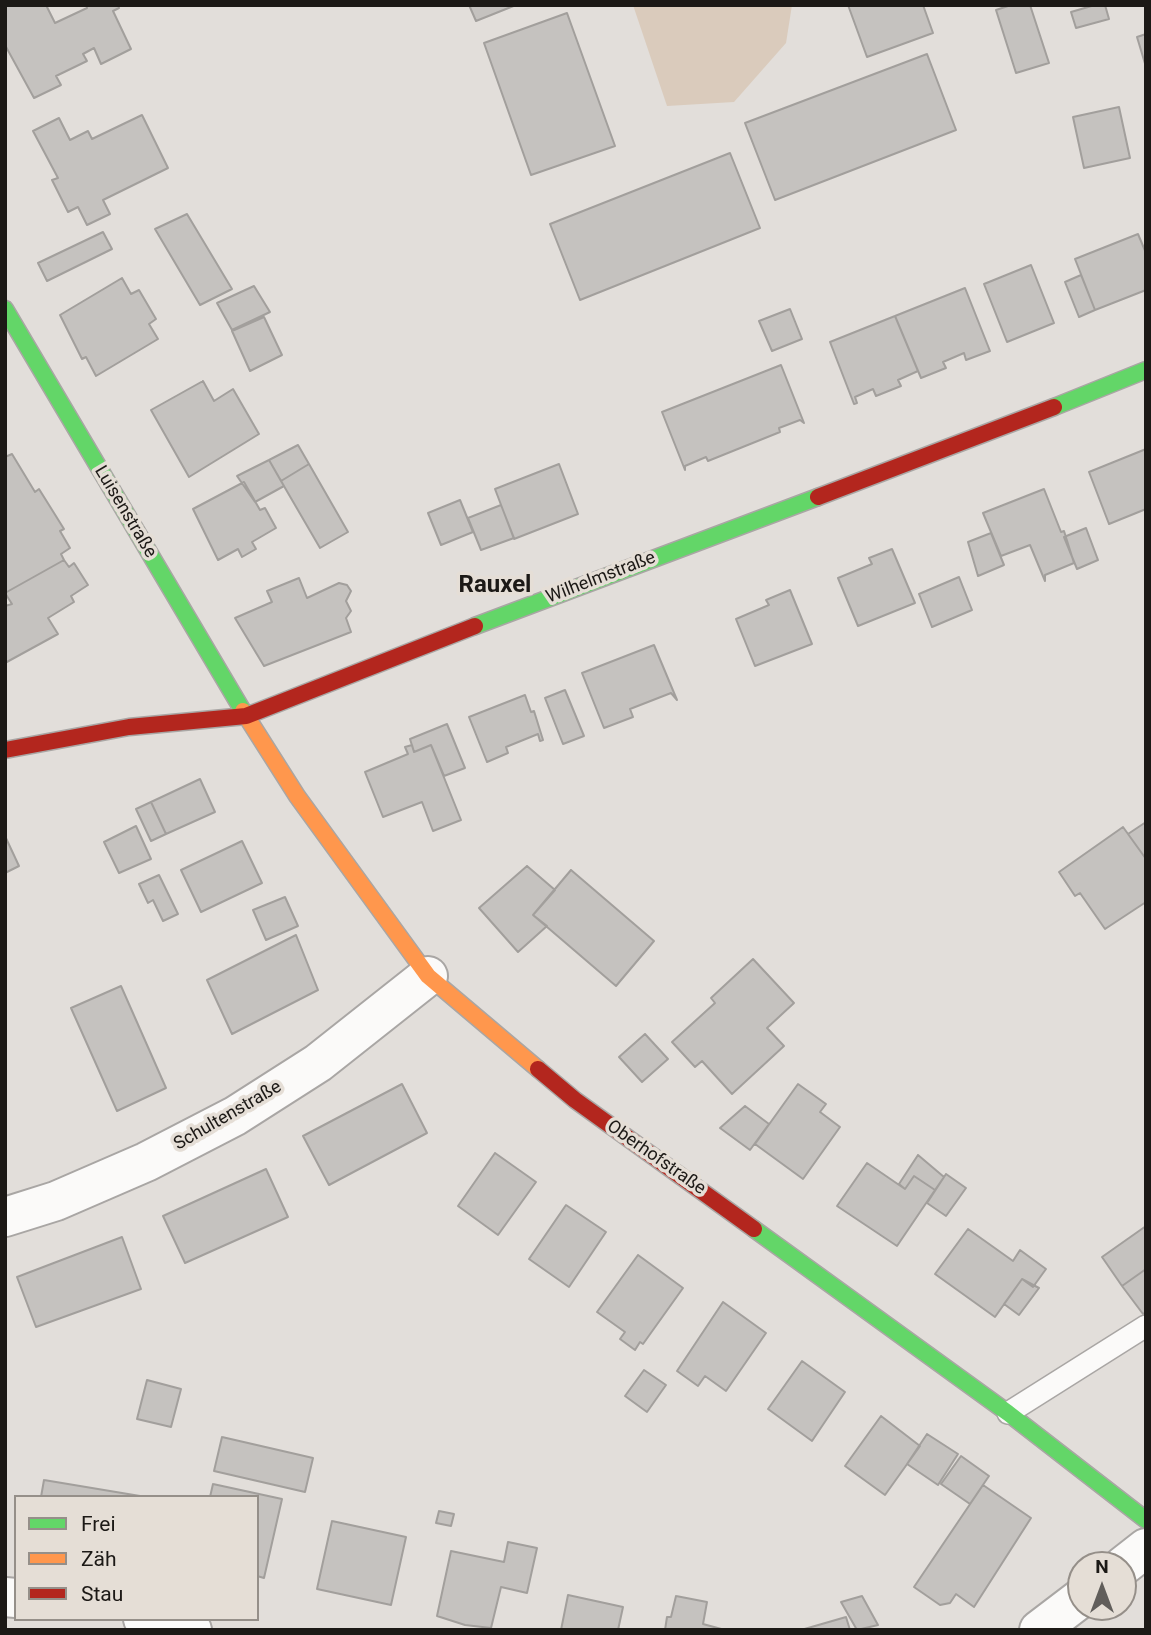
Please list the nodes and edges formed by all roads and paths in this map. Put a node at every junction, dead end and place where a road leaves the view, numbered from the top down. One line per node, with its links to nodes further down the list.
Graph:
1 (5, 309): 3 (street, Luisenstraße)
2 (1146, 370): 3 (street, Wilhelmstraße)
3 (246, 716): 4 (street, Wilhelmstraße); 5 (street, Oberhofstraße)
4 (5, 750)
5 (428, 976): 6 (street, Schultenstraße); 8 (street, Oberhofstraße)
6 (5, 1217)
7 (1146, 1326): 8 (lane)
8 (1008, 1413): 9 (street, Oberhofstraße)
9 (1146, 1520)
10 (1067, 1609): 13 (street)
11 (152, 1621): 12 (street)
12 (192, 1630)
13 (1039, 1630)

